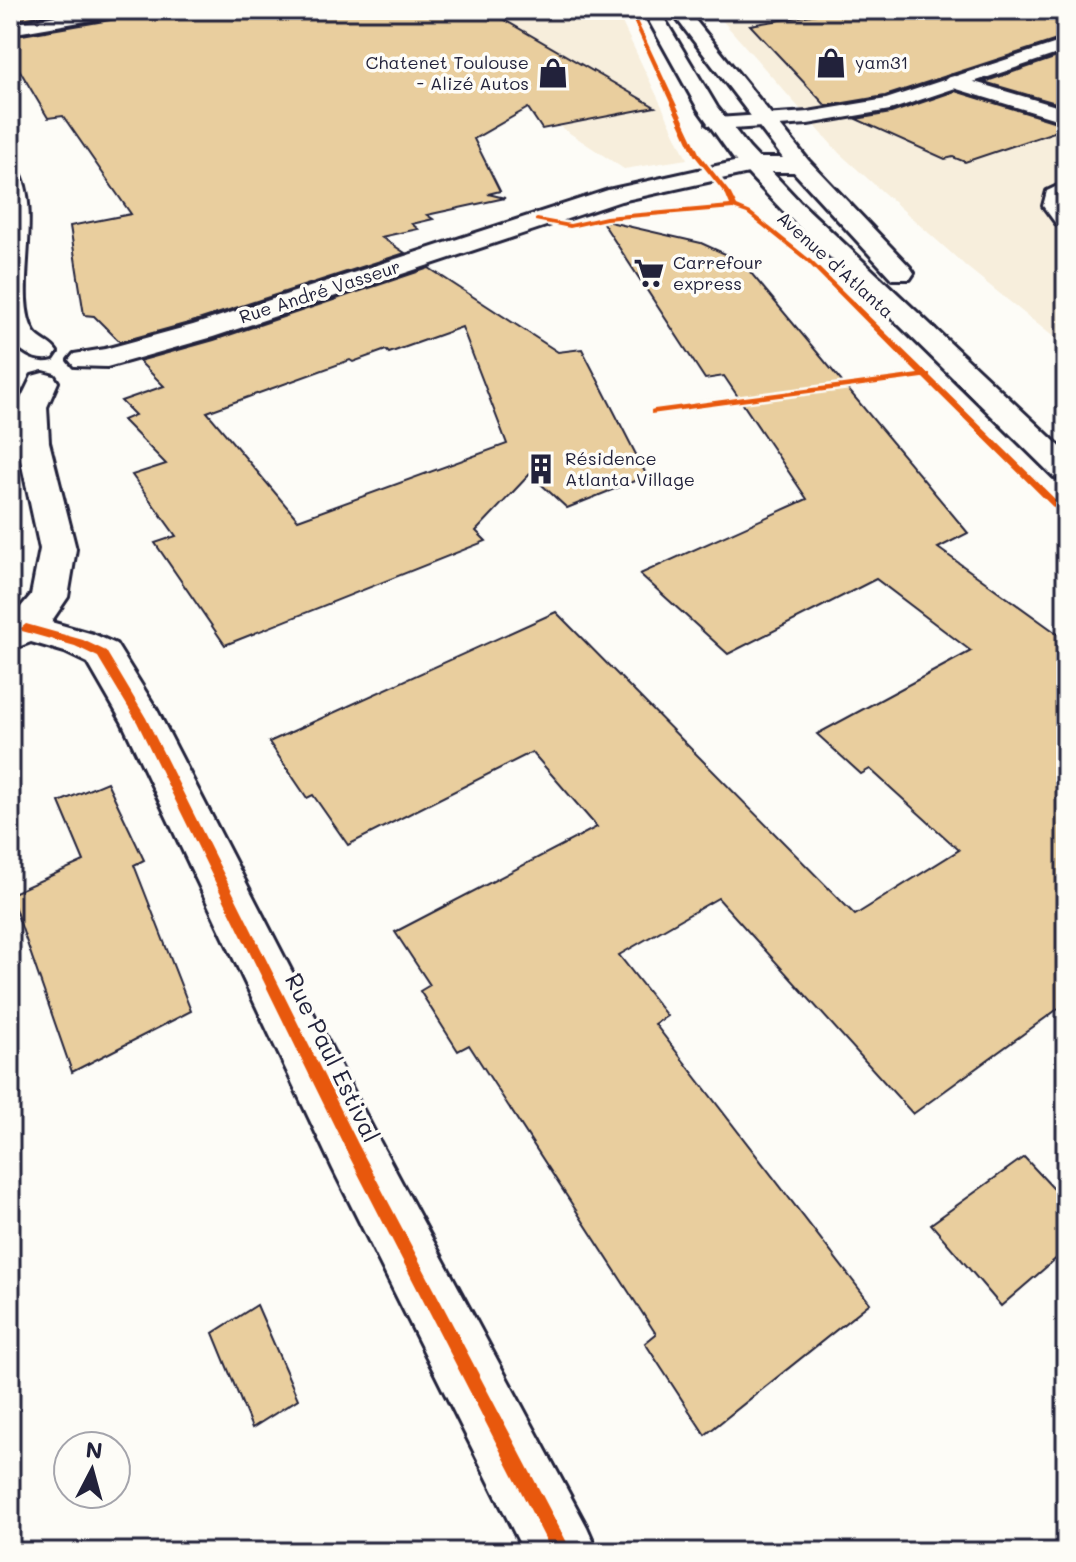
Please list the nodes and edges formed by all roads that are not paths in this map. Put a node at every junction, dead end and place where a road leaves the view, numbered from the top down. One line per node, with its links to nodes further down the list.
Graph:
1 (121, 10): 4 (street)
2 (651, 10): 9 (street, Avenue d'Atlanta)
3 (678, 10): 8 (street, Avenue d'Atlanta)
4 (10, 29)
5 (1066, 45): 6 (street)
6 (954, 82): 7 (street); 10 (street)
7 (909, 97): 8 (street); 11 (street)
8 (752, 104): 9 (street); 11 (street, Avenue d'Atlanta)
9 (712, 116): 11 (street); 12 (street, Avenue d'Atlanta)
10 (1066, 116)
11 (765, 123): 13 (street, Avenue d'Atlanta)
12 (752, 165): 13 (street, Rue André Vasseur); 16 (street, Avenue d'Atlanta); 17 (street, Rue André Vasseur)
13 (807, 172): 16 (street, Rue André Vasseur); 19 (street, Avenue d'Atlanta)
14 (10, 175): 20 (street)
15 (1066, 189): 18 (street)
16 (776, 190): 17 (street, Rue André Vasseur); 21 (street, Avenue d'Atlanta)
17 (554, 215): 20 (street, Rue André Vasseur)
18 (1066, 220)
19 (920, 293)
20 (43, 367): 22 (street)
21 (1066, 470)
22 (18, 633): 23 (street, Rue Paul Estival)
23 (562, 1552)

